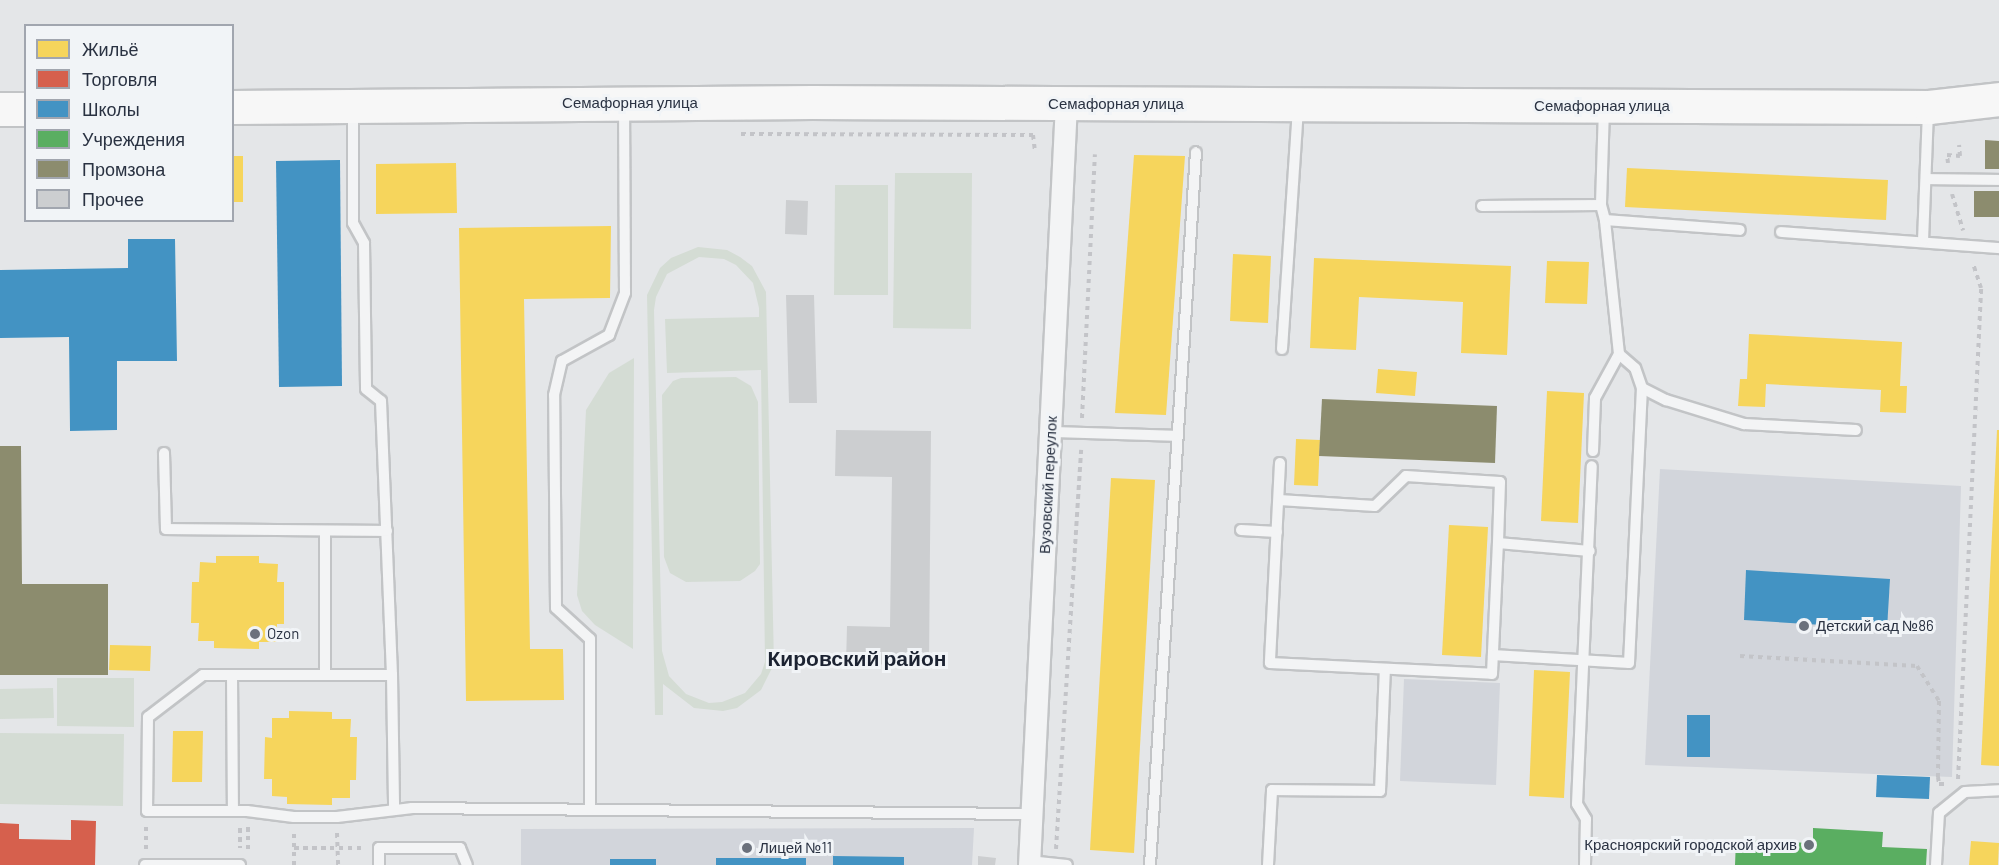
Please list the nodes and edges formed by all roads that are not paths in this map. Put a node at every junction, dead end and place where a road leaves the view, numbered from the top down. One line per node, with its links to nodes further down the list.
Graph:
1 (1999, 99): 8 (highway, Семафорная улица)
2 (624, 103): 3 (highway, Семафорная улица); 5 (highway, Семафорная улица); 46 (lane)
3 (1066, 104): 4 (highway, Семафорная улица); 25 (street, Вузовский переулок)
4 (1298, 105): 6 (highway, Семафорная улица); 21 (lane)
5 (352, 106): 7 (highway, Семафорная улица); 33 (lane)
6 (1604, 106): 8 (highway, Семафорная улица); 14 (lane)
7 (234, 107)
8 (1929, 107): 12 (lane)
9 (0, 109): 10 (highway)
10 (24, 109)
11 (1196, 152): 26 (lane)
12 (1926, 179): 13 (lane); 19 (lane)
13 (1999, 180)
14 (1601, 205): 15 (lane); 16 (lane)
15 (1482, 206)
16 (1605, 220): 17 (lane); 22 (lane)
17 (1740, 230)
18 (1781, 232): 19 (lane)
19 (1923, 241): 20 (lane)
20 (1999, 248)
21 (1282, 349)
22 (1619, 354): 23 (lane); 27 (lane)
23 (1642, 388): 24 (lane); 39 (lane)
24 (1856, 430)
25 (1051, 432): 26 (lane); 48 (street, Вузовский переулок)
26 (1176, 436): 56 (lane)
27 (1593, 451)
28 (164, 453): 34 (lane)
29 (1280, 463): 31 (lane)
30 (1592, 466): 37 (lane)
31 (1278, 501): 35 (lane); 36 (lane)
32 (1240, 530): 35 (lane)
33 (387, 531): 34 (lane); 43 (lane)
34 (325, 532): 41 (lane)
35 (1277, 532): 40 (lane)
36 (1498, 543): 37 (lane); 38 (lane)
37 (1590, 551): 39 (lane)
38 (1493, 655): 39 (lane); 40 (lane)
39 (1582, 661): 58 (lane)
40 (1384, 669): 57 (lane)
41 (325, 673): 42 (lane); 43 (lane)
42 (232, 675): 47 (lane); 47 (lane)
43 (393, 675): 45 (lane)
44 (1999, 790): 59 (lane)
45 (394, 808): 46 (lane); 47 (lane)
46 (590, 809): 48 (lane)
47 (240, 811)
48 (1030, 814): 50 (street, Вузовский переулок)
49 (243, 861): 52 (lane)
50 (1029, 863): 51 (lane)
51 (1055, 864): 55 (lane)
52 (146, 865)
53 (379, 865): 54 (lane)
54 (467, 865)
55 (1067, 865)
56 (1150, 865)
57 (1268, 865)
58 (1586, 865)
59 (1936, 865)

